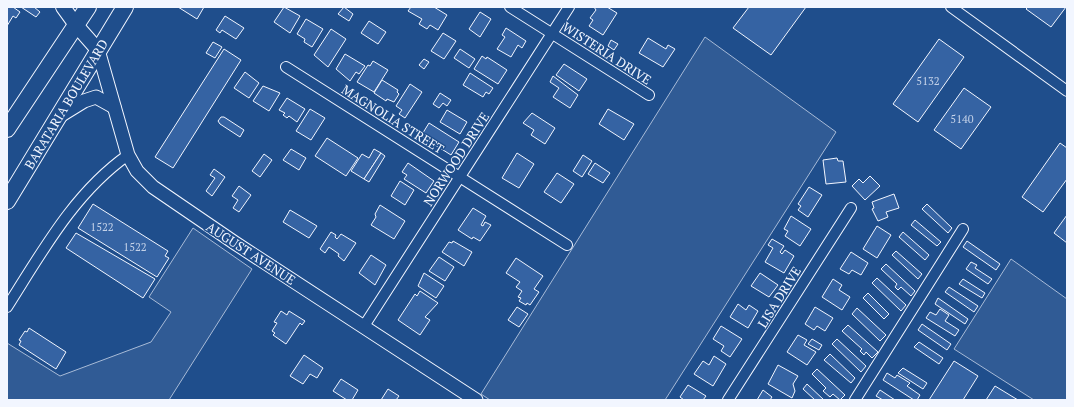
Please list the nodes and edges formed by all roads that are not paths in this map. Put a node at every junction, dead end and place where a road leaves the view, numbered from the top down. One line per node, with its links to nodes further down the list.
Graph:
1 (63, 7): 8 (main road)
2 (72, 7): 8 (main road)
3 (88, 7): 8 (main road)
4 (125, 7): 10 (main road, BARATARIA BOULEVARD)
5 (510, 7): 9 (street, WISTERIA DRIVE)
6 (569, 7): 9 (street, NORWOOD DRIVE)
7 (951, 7): 12 (street)
8 (76, 25): 10 (main road); 16 (main road)
9 (552, 33): 13 (street, WISTERIA DRIVE); 18 (street, NORWOOD DRIVE)
10 (98, 50): 14 (street, AUGUST AVENUE); 15 (main road, BARATARIA BOULEVARD)
11 (286, 67): 18 (street, MAGNOLIA STREET)
12 (1067, 91)
13 (649, 95)
14 (114, 107): 15 (street); 17 (street, AUGUST AVENUE)
15 (58, 117): 19 (main road, BARATARIA BOULEVARD)
16 (7, 129)
17 (128, 155): 23 (street); 24 (street, AUGUST AVENUE)
18 (460, 177): 22 (street, MAGNOLIA STREET); 24 (street, NORWOOD DRIVE)
19 (7, 201)
20 (850, 208): 26 (street, LISA DRIVE)
21 (963, 228): 27 (street)
22 (567, 245)
23 (7, 307)
24 (364, 326): 25 (street, AUGUST AVENUE)
25 (476, 400)
26 (728, 400)
27 (855, 400)

